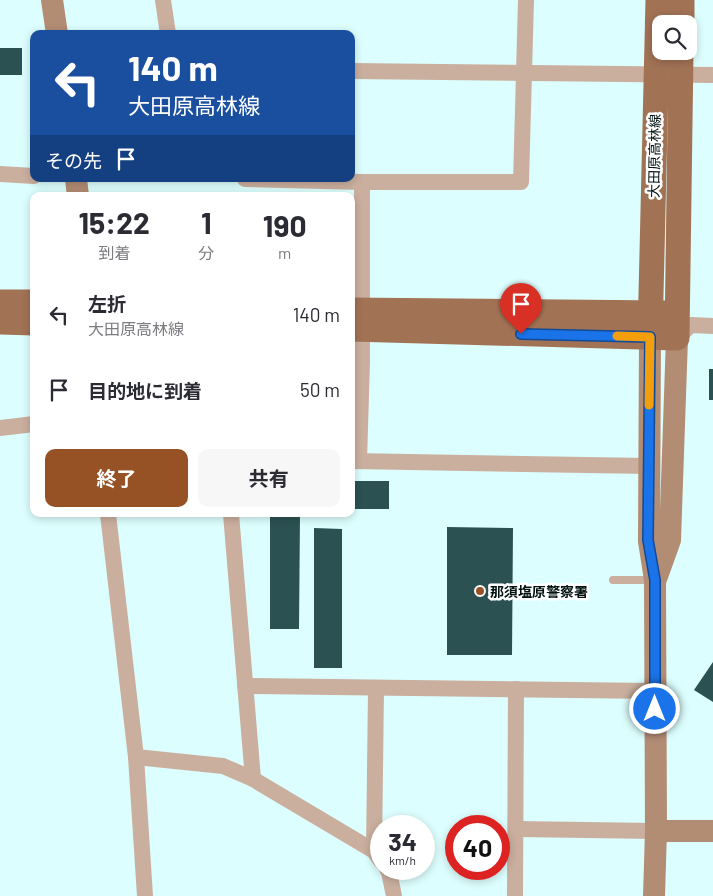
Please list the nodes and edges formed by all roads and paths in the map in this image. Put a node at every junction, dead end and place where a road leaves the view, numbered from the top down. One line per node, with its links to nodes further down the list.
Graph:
1 (52, 0): 7 (street)
2 (163, 0): 8 (street)
3 (526, 0): 11 (street)
4 (658, 0): 12 (main road, 大田原高林線)
5 (682, 0): 6 (main road)
6 (682, 15)
7 (56, 30)
8 (167, 30)
9 (681, 63): 12 (street); 13 (street); 20 (main road, 大田原高林線)
10 (355, 71): 11 (street)
11 (525, 74): 12 (street); 17 (street)
12 (656, 75): 24 (main road, 大田原高林線)
13 (713, 75)
14 (0, 174): 15 (street)
15 (30, 176)
16 (355, 182): 17 (street)
17 (362, 182): 21 (street)
18 (0, 302): 19 (main road)
19 (30, 302)
20 (677, 313): 24 (main road); 26 (main road, 大田原高林線)
21 (357, 320): 24 (main road); 29 (street)
22 (0, 322): 23 (main road)
23 (30, 323)
24 (650, 325): 26 (main road); 30 (street)
25 (713, 326): 26 (street)
26 (676, 338): 34 (street)
27 (30, 424): 28 (street)
28 (0, 428)
29 (355, 461): 30 (street)
30 (649, 466): 34 (street)
31 (108, 517): 39 (street)
32 (231, 517): 35 (street)
33 (613, 580): 34 (lane)
34 (655, 580): 38 (street)
35 (245, 686): 37 (street); 40 (street)
36 (516, 688): 37 (street); 38 (street); 42 (street)
37 (376, 689): 41 (street)
38 (654, 691): 43 (street)
39 (136, 757): 40 (street); 47 (street)
40 (253, 779): 45 (street)
41 (378, 815)
42 (516, 829): 43 (street); 49 (street)
43 (656, 831): 44 (street); 50 (street)
44 (713, 831)
45 (370, 851)
46 (391, 880): 48 (street)
47 (145, 896)
48 (394, 896)
49 (515, 896)
50 (654, 896)

